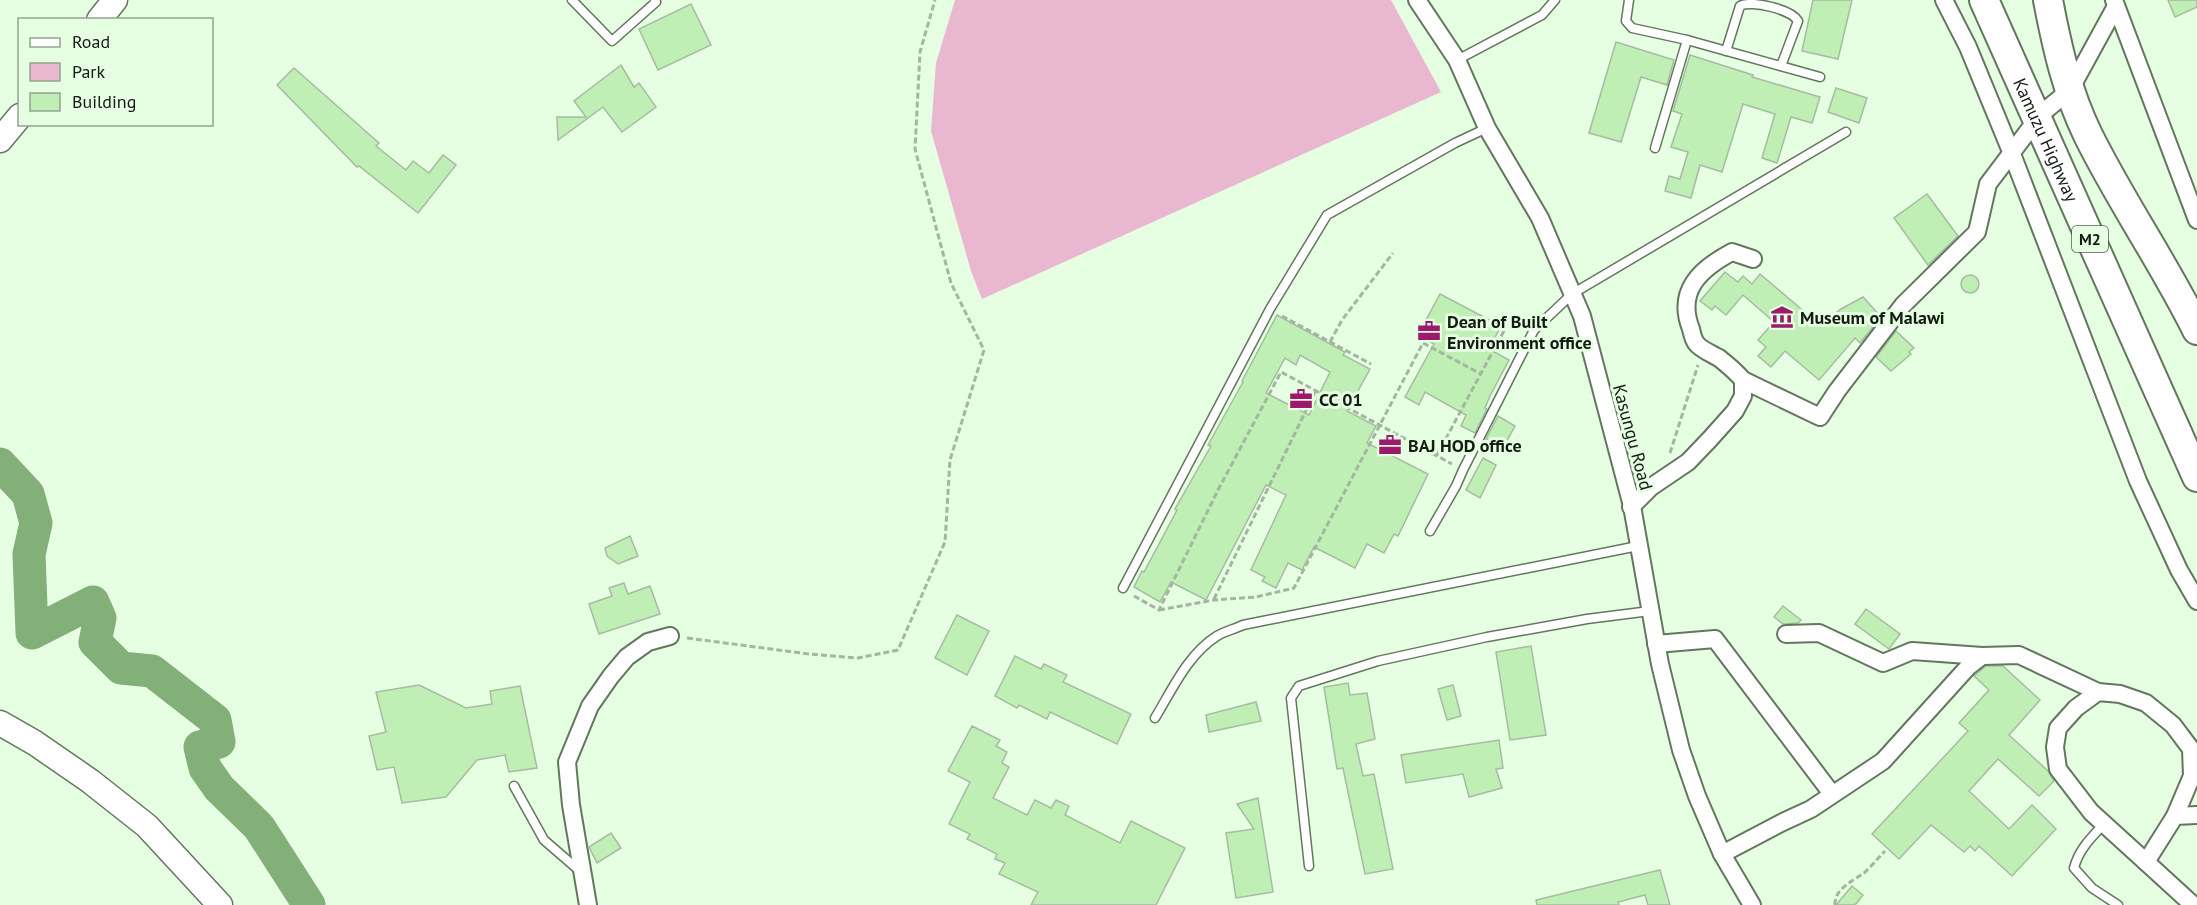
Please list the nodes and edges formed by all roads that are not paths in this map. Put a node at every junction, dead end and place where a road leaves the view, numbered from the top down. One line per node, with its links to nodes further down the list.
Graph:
1 (115, 0): 11 (main road)
2 (572, 0): 3 (lane)
3 (655, 0)
4 (1417, 0): 14 (street, Kasungu Road)
5 (1555, 0): 14 (lane)
6 (1629, 0): 12 (lane)
7 (1944, 0): 24 (street)
8 (1984, 0): 19 (highway, Kamuzu Highway / M2)
9 (2048, 0): 17 (highway)
10 (2115, 3): 17 (street); 25 (street)
11 (101, 18)
12 (1687, 40): 13 (lane); 23 (lane)
13 (1726, 51): 15 (lane); 15 (lane)
14 (1457, 60): 20 (street, Kasungu Road)
15 (1781, 66): 16 (lane)
16 (1820, 77)
17 (2070, 90): 19 (street); 28 (highway)
18 (18, 118): 22 (main road)
19 (2037, 119): 24 (street); 30 (highway, Kamuzu Highway / M2)
20 (1487, 128): 27 (street, Kasungu Road); 34 (lane)
21 (1846, 132): 27 (lane)
22 (0, 140)
23 (1655, 148)
24 (2012, 154): 29 (street); 35 (street)
25 (2197, 220)
26 (1753, 259): 29 (street)
27 (1572, 294): 31 (street, Kasungu Road); 32 (lane)
28 (2197, 330)
29 (1743, 380): 31 (street)
30 (2197, 477)
31 (1631, 507): 33 (street, Kasungu Road)
32 (1430, 531)
33 (1638, 546): 36 (street, Kasungu Road); 42 (lane)
34 (1122, 588)
35 (2197, 601)
36 (1650, 611): 39 (street, Kasungu Road); 51 (lane)
37 (1786, 634): 40 (street)
38 (670, 636): 52 (street)
39 (1656, 644): 45 (street); 49 (street, Kasungu Road)
40 (1982, 656): 41 (street); 45 (street)
41 (2098, 692): 47 (street); 48 (street)
42 (1155, 718)
43 (0, 723): 53 (main road)
44 (514, 786): 52 (lane)
45 (1832, 794): 49 (street)
46 (2197, 815): 47 (street)
47 (2175, 816): 50 (street)
48 (2104, 824): 50 (street); 56 (lane)
49 (1722, 854): 55 (street, Kasungu Road)
50 (2146, 862): 57 (street)
51 (1309, 866)
52 (582, 873): 54 (street)
53 (218, 903)
54 (588, 905)
55 (1752, 905)
56 (2118, 905)
57 (2193, 905)

